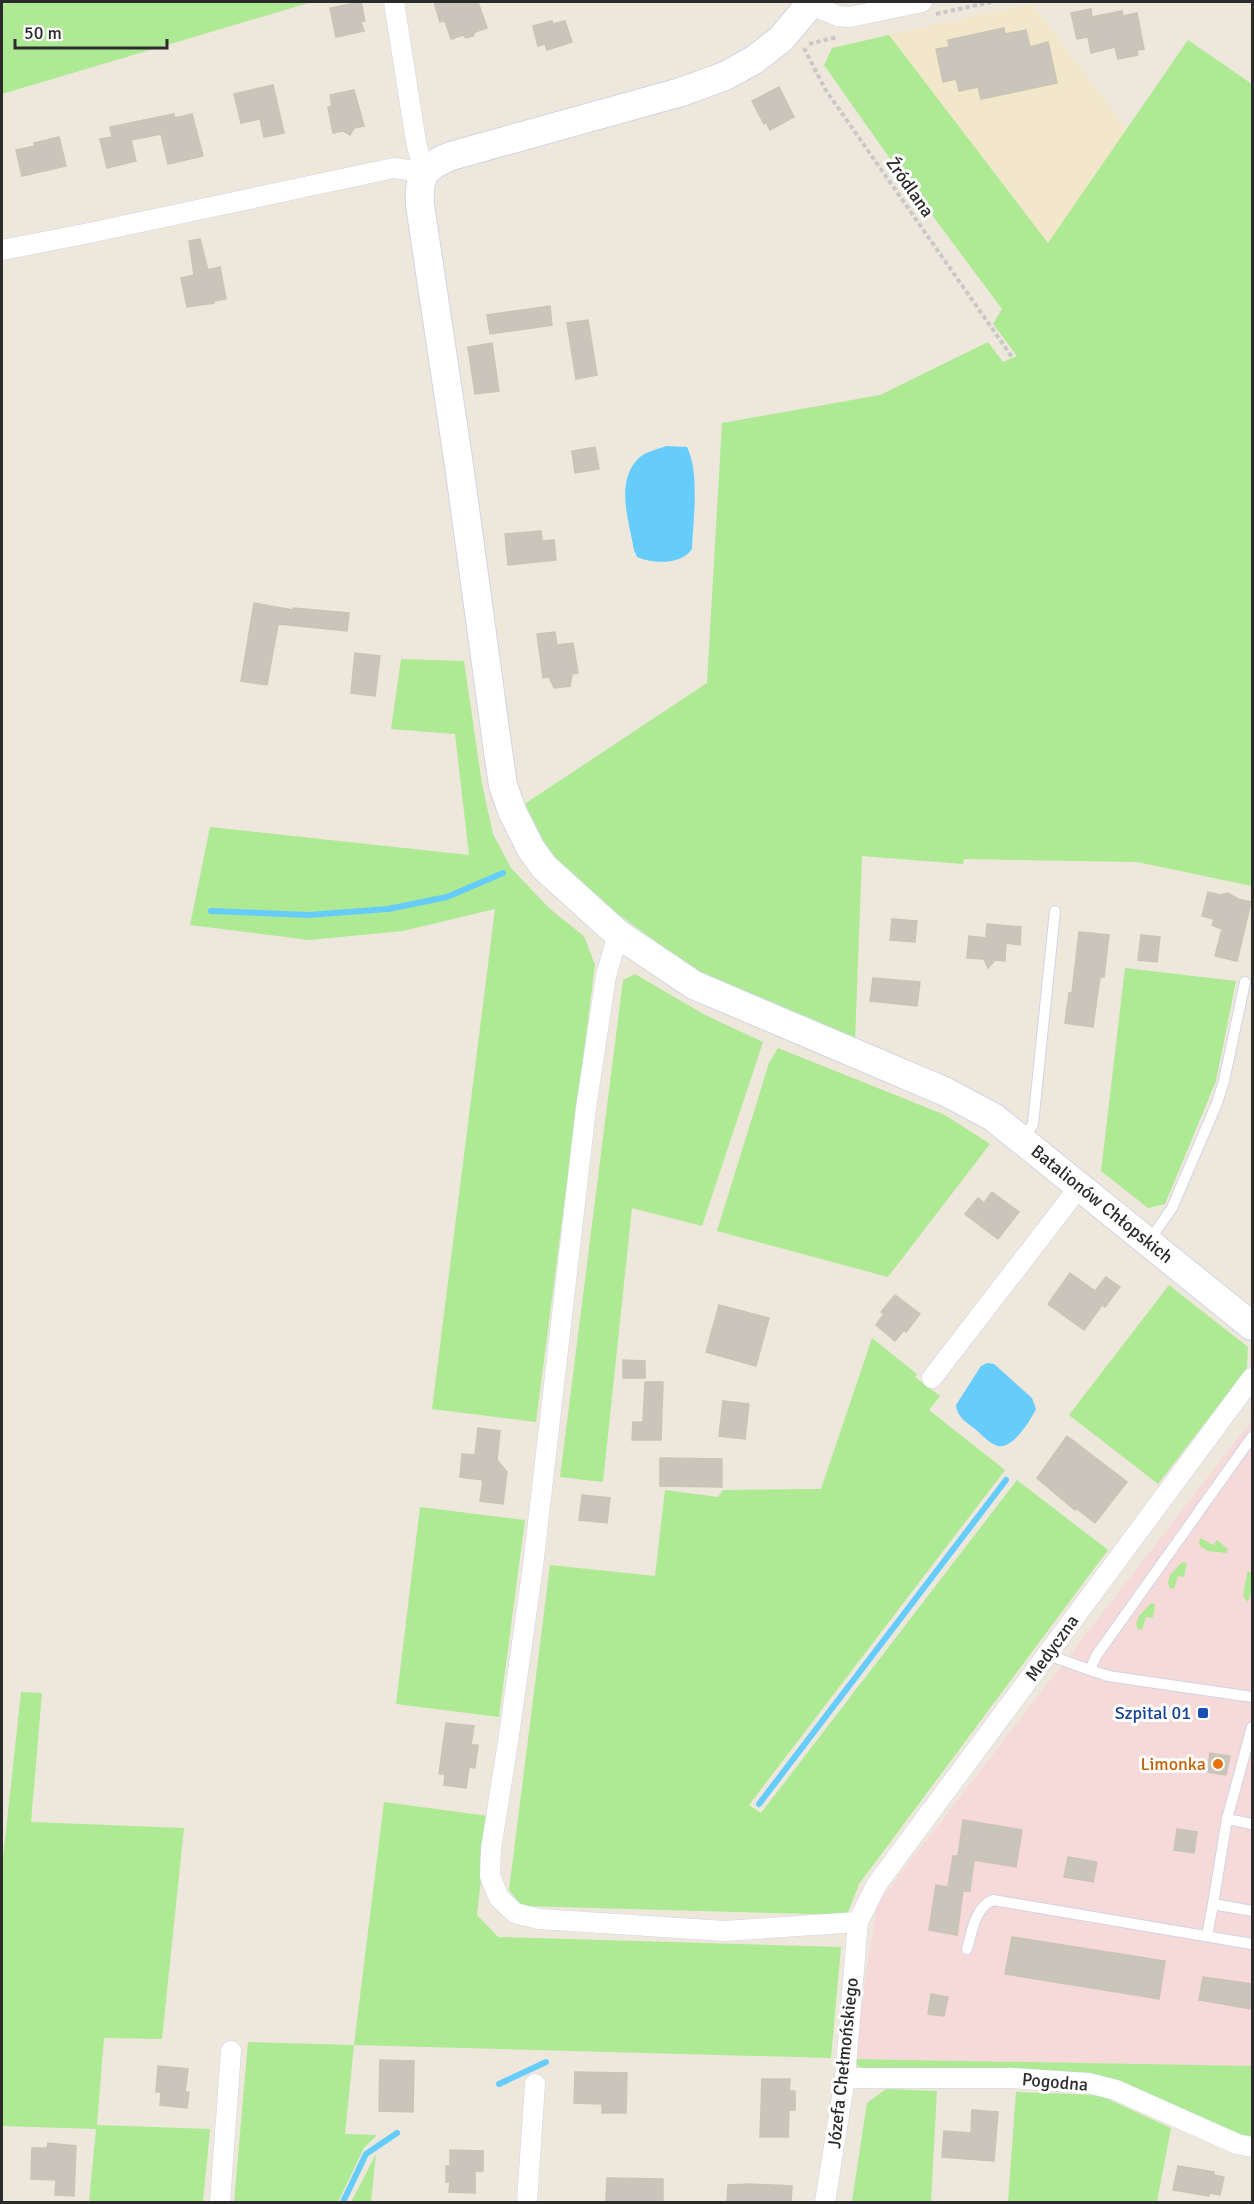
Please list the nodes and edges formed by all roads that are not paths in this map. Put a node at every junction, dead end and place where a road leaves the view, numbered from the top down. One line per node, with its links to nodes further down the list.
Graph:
1 (394, 2): 4 (street)
2 (922, 2): 3 (street)
3 (811, 3): 4 (street)
4 (424, 172): 5 (street); 7 (street, Batalionów Chłopskich)
5 (2, 250)
6 (1055, 911): 9 (lane)
7 (618, 934): 9 (street, Batalionów Chłopskich); 24 (street)
8 (1245, 982): 11 (lane)
9 (1023, 1140): 10 (street, Batalionów Chłopskich)
10 (1080, 1186): 11 (street, Batalionów Chłopskich); 13 (street)
11 (1149, 1242): 12 (street, Batalionów Chłopskich)
12 (1252, 1326)
13 (932, 1378)
14 (1252, 1378): 16 (street, Medyczna)
15 (1252, 1437): 17 (lane)
16 (1048, 1655): 17 (lane); 24 (street, Medyczna)
17 (1089, 1670): 18 (lane)
18 (1252, 1697)
19 (1252, 1727): 20 (lane)
20 (1227, 1819): 21 (lane); 22 (lane)
21 (1252, 1824)
22 (1213, 1904): 23 (lane); 25 (lane)
23 (1252, 1911)
24 (858, 1922): 29 (street, Józefa Chełmońskiego)
25 (1208, 1936): 26 (lane); 27 (lane)
26 (1252, 1944)
27 (967, 1948)
28 (231, 2051): 32 (street)
29 (845, 2078): 31 (street, Pogodna); 34 (street, Józefa Chełmońskiego)
30 (535, 2084): 33 (street)
31 (1252, 2147)
32 (220, 2202)
33 (527, 2202)
34 (825, 2202)

